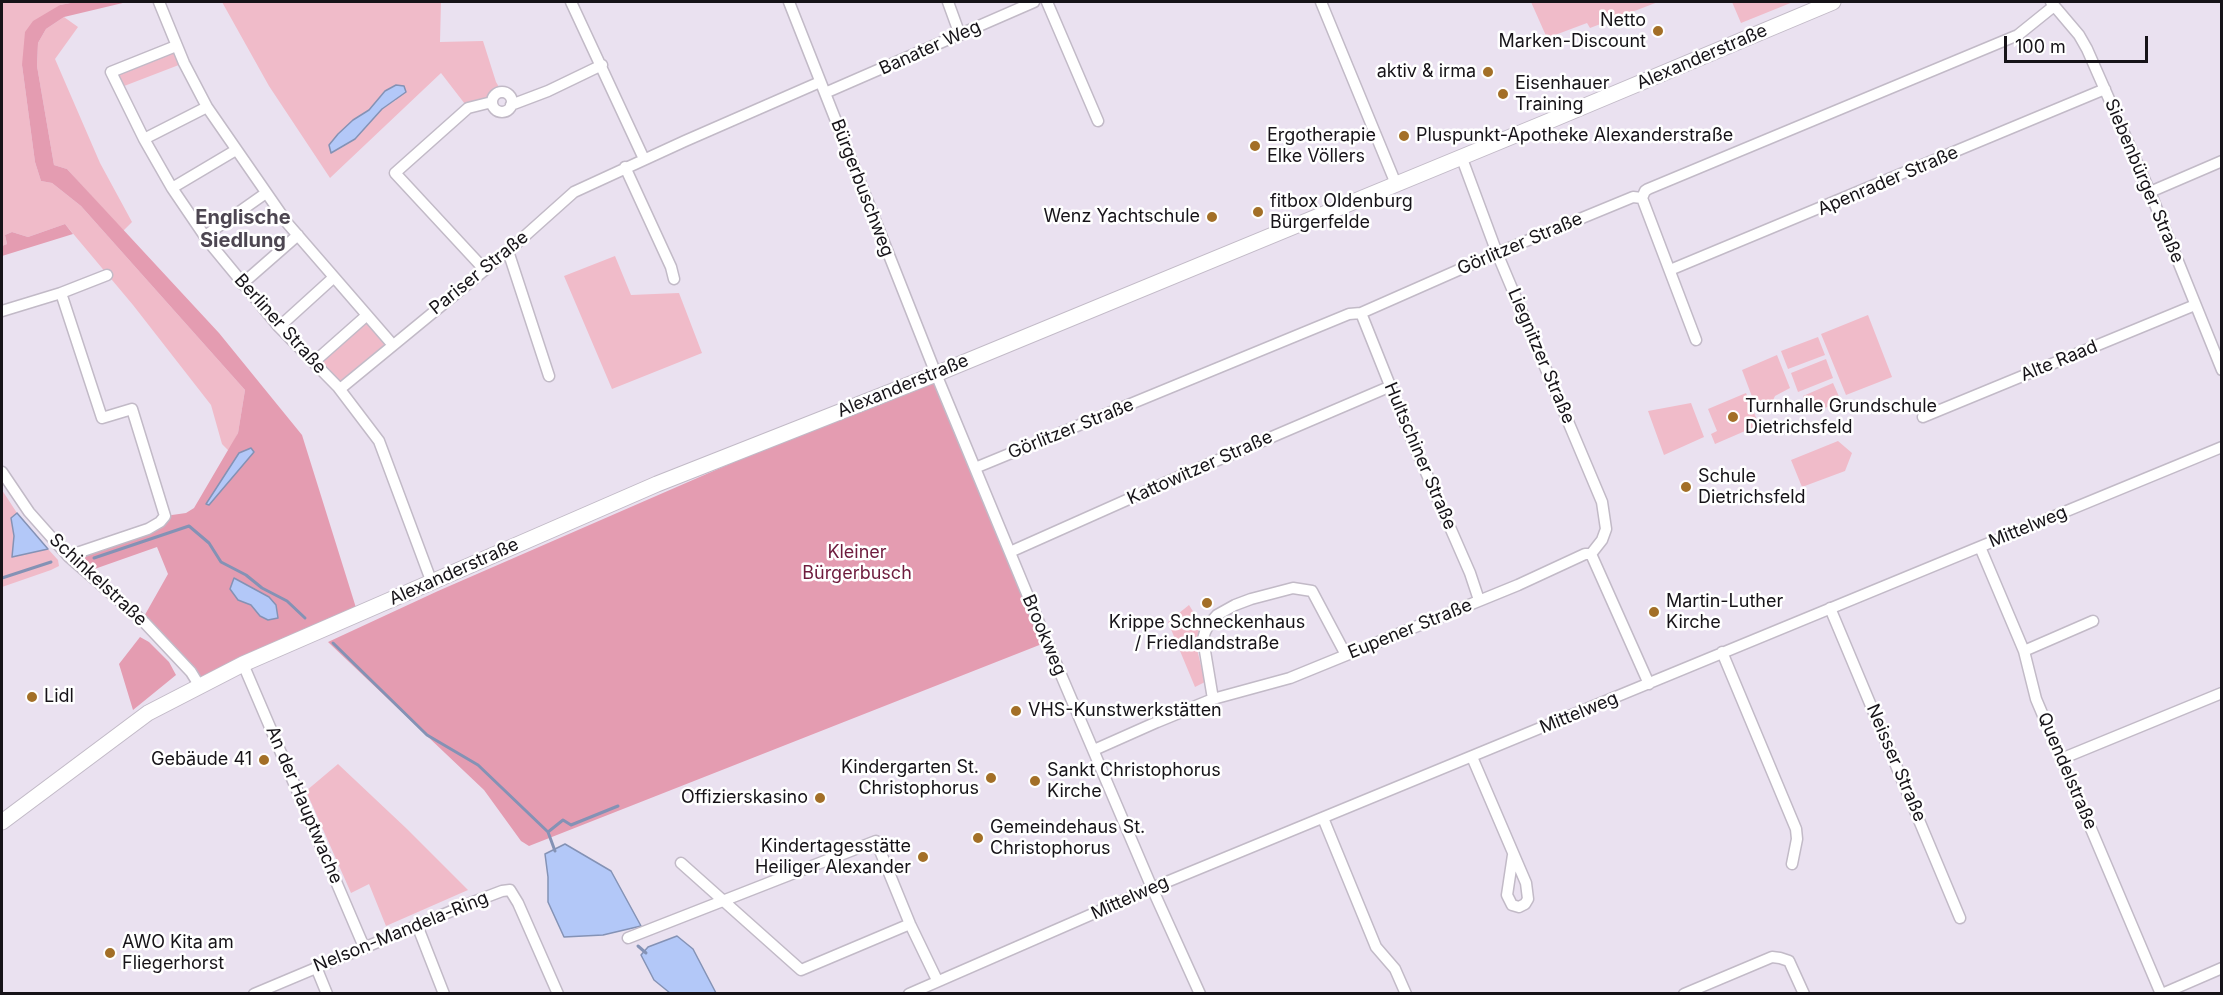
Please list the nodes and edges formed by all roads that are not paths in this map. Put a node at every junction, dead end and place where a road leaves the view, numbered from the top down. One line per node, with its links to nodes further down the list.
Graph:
1 (159, 2): 11 (street)
2 (571, 2): 12 (street)
3 (789, 2): 13 (street, Bürgerbuschweg)
4 (948, 2): 10 (street)
5 (1034, 2): 10 (street, Banater Weg)
6 (1047, 2): 17 (street)
7 (1321, 2): 24 (street)
8 (1833, 2): 20 (main road, Alexanderstraße)
9 (2053, 4): 14 (street, Siebenbürger Straße); 28 (street, Görlitzer Straße)
10 (960, 35): 15 (street, Banater Weg)
11 (176, 46): 16 (street); 18 (street, Berliner Straße)
12 (602, 65): 21 (street); 33 (street)
13 (820, 82): 15 (street, Bürgerbuschweg); 21 (street, Pariser Straße)
14 (2105, 89): 26 (street, Siebenbürger Straße); 34 (street, Apenrader Straße)
15 (825, 93): 49 (street, Bürgerbuschweg)
16 (207, 107): 18 (street); 19 (street)
17 (1098, 121)
18 (144, 139): 25 (street, Berliner Straße)
19 (236, 150): 25 (street); 27 (street)
20 (1461, 156): 24 (main road, Alexanderstraße); 32 (street, Liegnitzer Straße)
21 (644, 159): 23 (street, Pariser Straße)
22 (2222, 161): 26 (street)
23 (625, 167): 31 (street, Pariser Straße); 37 (street)
24 (1396, 184): 49 (main road, Alexanderstraße)
25 (172, 188): 30 (street, Berliner Straße)
26 (2150, 192): 40 (street, Siebenbürger Straße)
27 (266, 193): 29 (street); 30 (street)
28 (1642, 198): 32 (street, Görlitzer Straße); 34 (street)
29 (298, 235): 36 (street); 38 (street)
30 (205, 236): 38 (street, Berliner Straße)
31 (508, 251): 33 (street, Pariser Straße); 50 (street)
32 (1497, 253): 42 (street, Görlitzer Straße); 59 (street, Liegnitzer Straße)
33 (484, 269): 46 (street, Pariser Straße)
34 (1670, 270): 45 (street)
35 (107, 275): 39 (street)
36 (333, 278): 43 (street); 44 (street)
37 (674, 279)
38 (242, 284): 44 (street, Berliner Straße)
39 (61, 293): 41 (street); 60 (street)
40 (2195, 305): 48 (street, Siebenbürger Straße); 53 (street, Alte Raad)
41 (2, 311)
42 (1361, 313): 51 (street, Hultschiner Straße); 55 (street, Görlitzer Straße)
43 (366, 316): 46 (street); 47 (street)
44 (279, 327): 47 (street, Berliner Straße)
45 (1696, 340)
46 (392, 344): 52 (street, Pariser Straße)
47 (314, 362): 52 (street, Berliner Straße)
48 (2222, 370)
49 (936, 374): 55 (street, Brookweg); 61 (main road, Alexanderstraße)
50 (549, 376)
51 (1391, 386): 58 (street, Kattowitzer Straße); 62 (street, Hultschiner Straße)
52 (340, 389): 61 (street, Berliner Straße)
53 (1923, 417)
54 (2222, 447): 57 (street, Mittelweg)
55 (975, 468): 58 (street, Brookweg)
56 (2, 472): 60 (street, Schinkelstraße)
57 (1980, 547): 63 (street, Mittelweg); 65 (street, Quendelstraße)
58 (1010, 552): 73 (street, Brookweg)
59 (1591, 554): 62 (street, Eupener Straße); 69 (street)
60 (68, 556): 70 (street, Schinkelstraße)
61 (432, 583): 68 (main road, Alexanderstraße)
62 (1479, 600): 67 (street, Eupener Straße)
63 (1830, 608): 66 (street, Mittelweg); 83 (street, Neisser Straße)
64 (2093, 621): 65 (street)
65 (2024, 651): 75 (street, Quendelstraße)
66 (1722, 652): 69 (street, Mittelweg); 80 (street)
67 (1346, 655): 72 (street, Eupener Straße); 72 (street)
68 (243, 664): 70 (main road, Alexanderstraße); 87 (street, An der Hauptwache)
69 (1648, 684): 74 (street, Mittelweg)
70 (199, 685): 77 (main road, Alexanderstraße)
71 (2222, 693): 75 (street)
72 (1213, 699): 73 (street, Eupener Straße)
73 (1094, 750): 81 (street, Brookweg)
74 (1472, 757): 76 (street, Mittelweg); 78 (street)
75 (2061, 759): 100 (street, Quendelstraße)
76 (1323, 818): 81 (street, Mittelweg); 97 (street)
77 (2, 822)
78 (1512, 855)
79 (681, 863): 82 (street)
80 (1792, 864)
81 (1152, 888): 90 (street, Mittelweg); 96 (street, Brookweg)
82 (723, 901): 84 (street); 84 (street); 86 (street)
83 (1960, 918)
84 (910, 924): 90 (street)
85 (417, 925): 87 (street, Nelson-Mandela-Ring); 93 (street); 94 (street, Nelson-Mandela-Ring)
86 (628, 938)
87 (364, 947): 88 (street, Nelson-Mandela-Ring)
88 (316, 967): 91 (street, Nelson-Mandela-Ring); 92 (street)
89 (2222, 968): 100 (street)
90 (937, 980): 95 (street, Mittelweg)
91 (254, 993)
92 (327, 993)
93 (444, 993)
94 (558, 993)
95 (909, 993)
96 (1200, 993)
97 (1406, 993)
98 (1684, 993): 99 (street)
99 (1804, 993)
100 (2162, 993)

